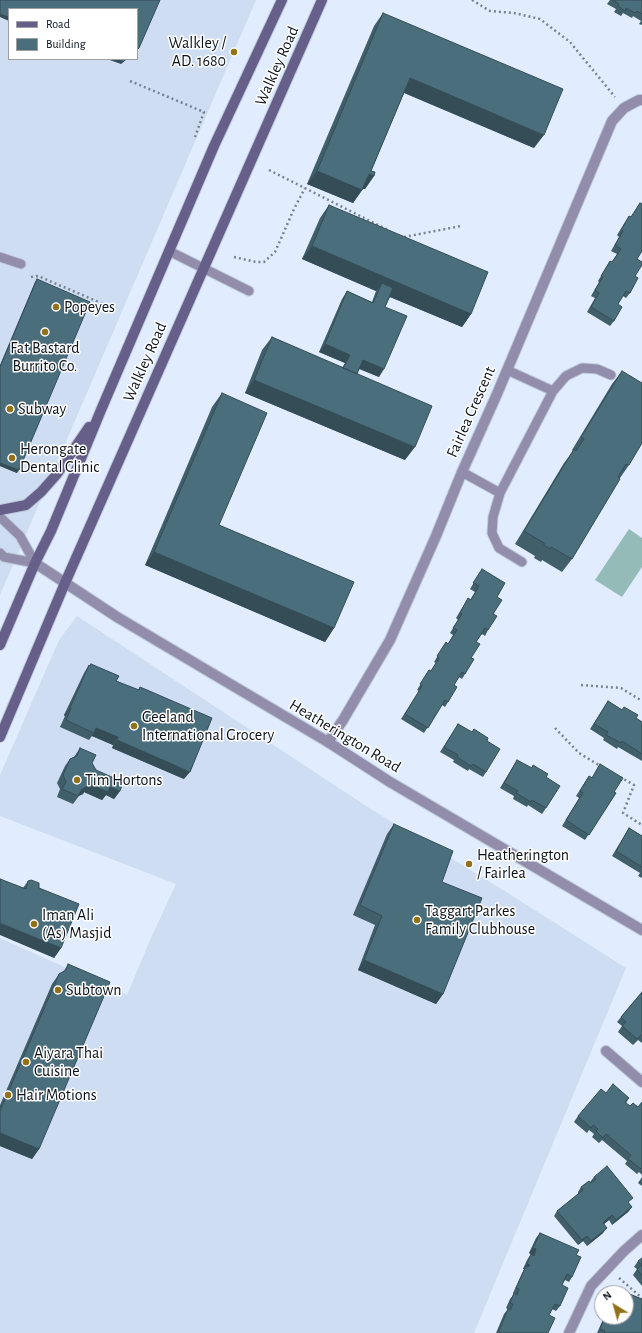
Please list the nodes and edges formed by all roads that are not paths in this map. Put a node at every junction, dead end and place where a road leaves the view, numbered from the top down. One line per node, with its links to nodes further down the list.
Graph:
1 (282, 0): 4 (main road, Walkley Road)
2 (322, 0): 7 (main road, Walkley Road)
3 (642, 100): 9 (street, Fairlea Crescent)
4 (169, 251): 7 (lane); 12 (main road, Walkley Road)
5 (0, 257): 6 (lane)
6 (21, 264)
7 (203, 269): 8 (lane); 20 (main road, Walkley Road)
8 (249, 291)
9 (507, 370): 11 (lane); 13 (street, Fairlea Crescent)
10 (611, 375): 11 (lane)
11 (553, 391): 14 (lane)
12 (101, 410): 15 (main road); 19 (main road, Walkley Road)
13 (462, 472): 14 (lane); 23 (street, Fairlea Crescent)
14 (500, 493): 18 (lane)
15 (0, 510)
16 (0, 517): 19 (lane)
17 (0, 553): 19 (lane)
18 (522, 562)
19 (35, 564): 20 (street, Heatherington Road); 21 (main road, Walkley Road)
20 (65, 583): 22 (main road, Walkley Road); 23 (street, Heatherington Road)
21 (0, 645)
22 (0, 737)
23 (328, 742): 24 (street, Heatherington Road)
24 (642, 930)
25 (606, 1051): 26 (street)
26 (642, 1082)
27 (642, 1235): 28 (street)
28 (569, 1333)

